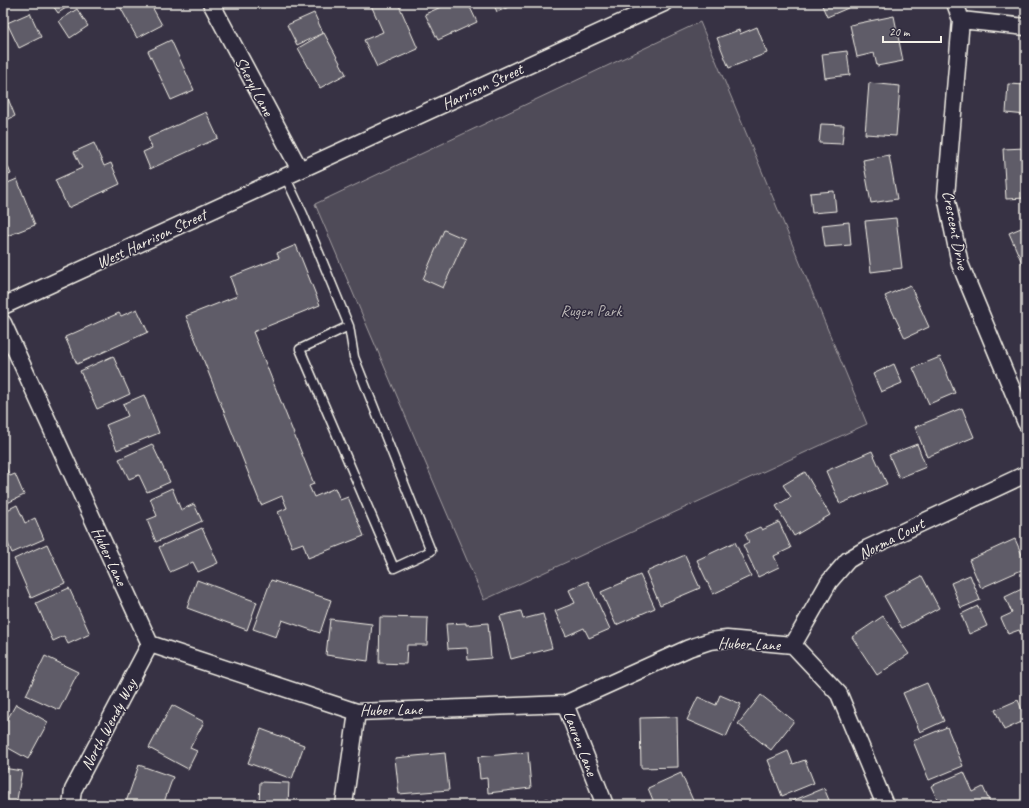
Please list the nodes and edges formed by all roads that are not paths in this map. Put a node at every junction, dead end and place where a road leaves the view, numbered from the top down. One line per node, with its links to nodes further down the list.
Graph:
1 (211, 3): 6 (street, Sheryl Lane)
2 (664, 3): 6 (street, Harrison Street)
3 (955, 3): 4 (street, Crescent Drive)
4 (961, 20): 5 (street); 10 (street, Crescent Drive)
5 (1026, 27)
6 (293, 173): 7 (street, West Harrison Street); 9 (lane)
7 (3, 306)
8 (3, 323): 12 (street, Huber Lane)
9 (349, 326): 9 (lane)
10 (1026, 423)
11 (1026, 474): 13 (street, Norma Court)
12 (150, 644): 15 (street, Huber Lane); 16 (street, North Wendy Way)
13 (793, 645): 14 (street, Huber Lane); 19 (street, Huber Lane)
14 (565, 704): 15 (street, Huber Lane); 18 (street, Lauren Lane)
15 (357, 712): 17 (street)
16 (71, 805)
17 (344, 805)
18 (605, 805)
19 (884, 805)

